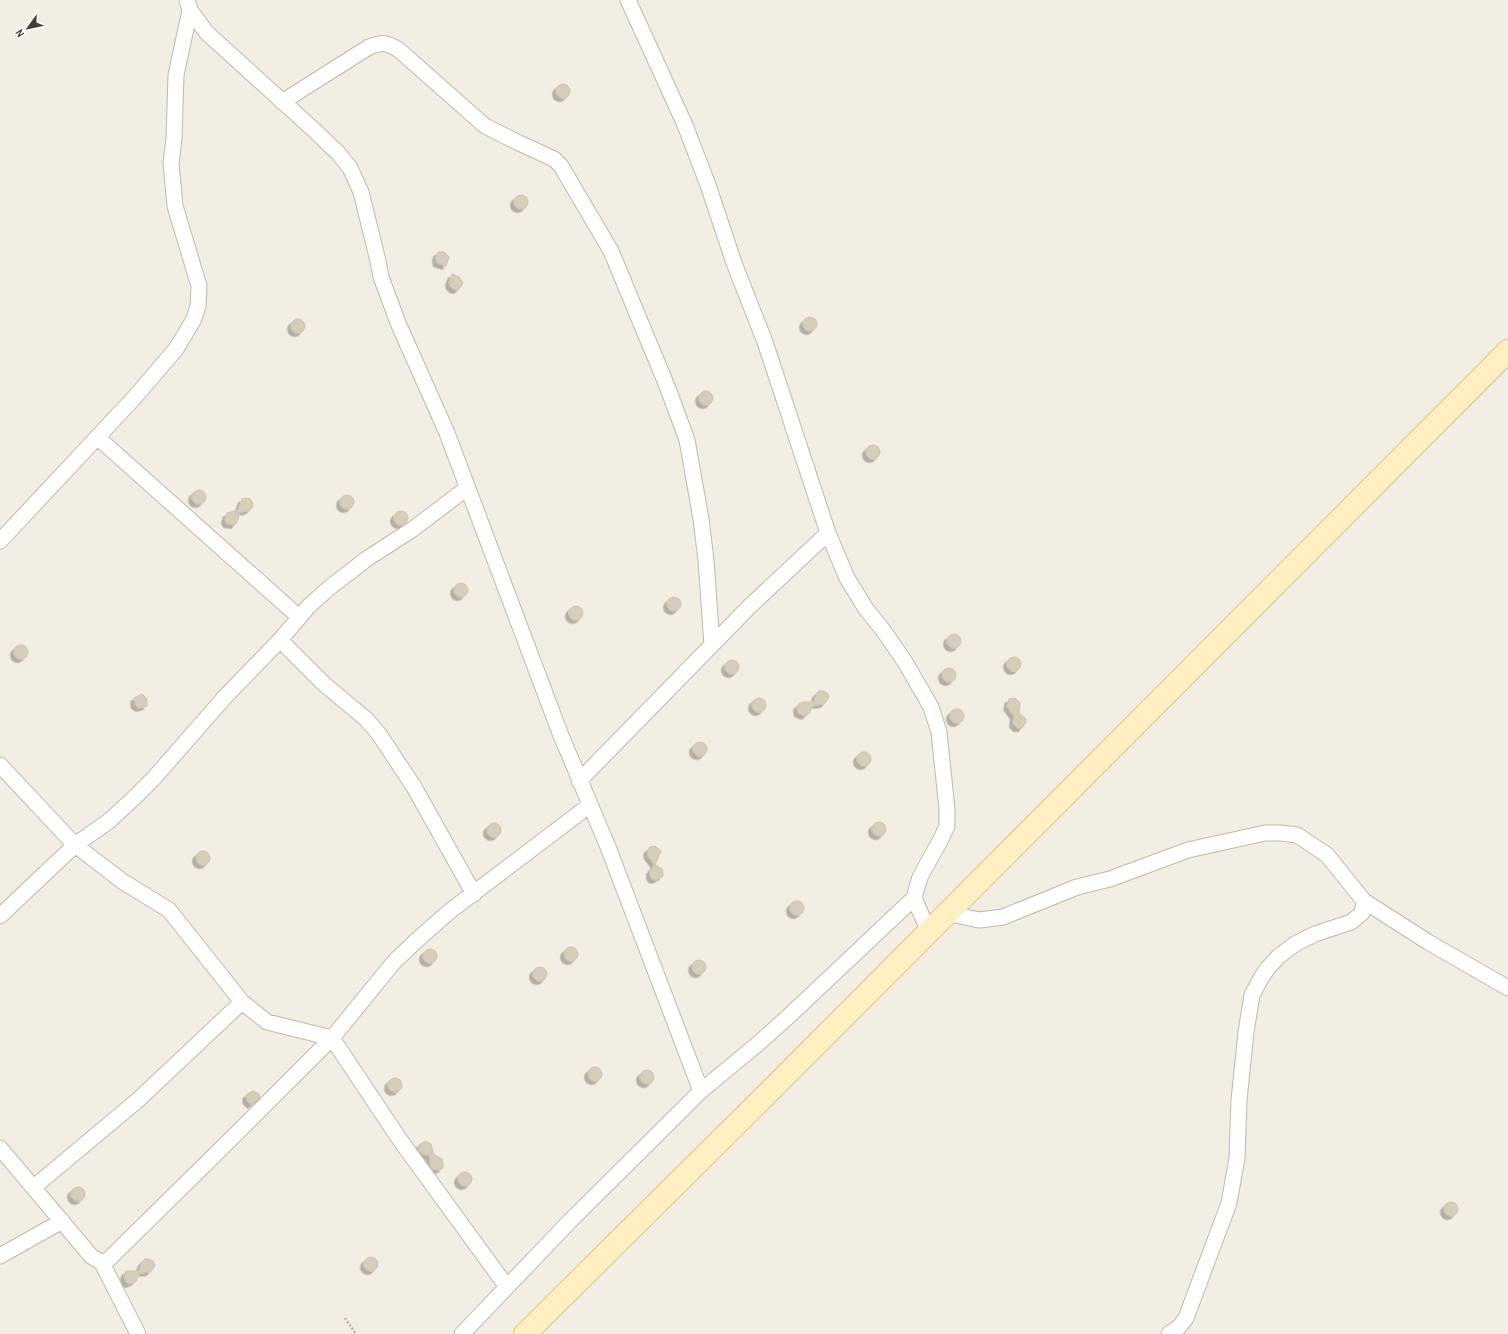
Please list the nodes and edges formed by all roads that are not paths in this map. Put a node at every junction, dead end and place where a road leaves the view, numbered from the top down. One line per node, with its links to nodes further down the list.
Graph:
1 (628, 0): 7 (street)
2 (189, 5): 3 (street); 5 (street)
3 (282, 102): 6 (street); 11 (street)
4 (1508, 351): 19 (street)
5 (97, 437): 8 (street); 9 (street)
6 (467, 488): 9 (street); 13 (street)
7 (828, 533): 11 (street); 17 (street)
8 (0, 541)
9 (299, 617): 10 (street)
10 (280, 640): 15 (street); 16 (street)
11 (712, 645): 13 (street)
12 (0, 765): 15 (street)
13 (580, 781): 14 (street)
14 (590, 805): 16 (street); 25 (street)
15 (75, 845): 20 (street); 23 (street)
16 (474, 894): 24 (street)
17 (914, 898): 21 (street); 25 (street)
18 (1364, 901): 19 (street); 22 (street); 35 (street)
19 (947, 913): 21 (street)
20 (0, 916)
21 (929, 932): 34 (street)
22 (1508, 988)
23 (242, 1002): 24 (street); 27 (street)
24 (332, 1038): 30 (street); 31 (street)
25 (701, 1091): 31 (street)
26 (0, 1148): 27 (street)
27 (34, 1187): 28 (street)
28 (62, 1221): 29 (street); 30 (street)
29 (0, 1256)
30 (102, 1263): 32 (street)
31 (507, 1287): 33 (street)
32 (138, 1334)
33 (462, 1334)
34 (525, 1334)
35 (1169, 1334)

